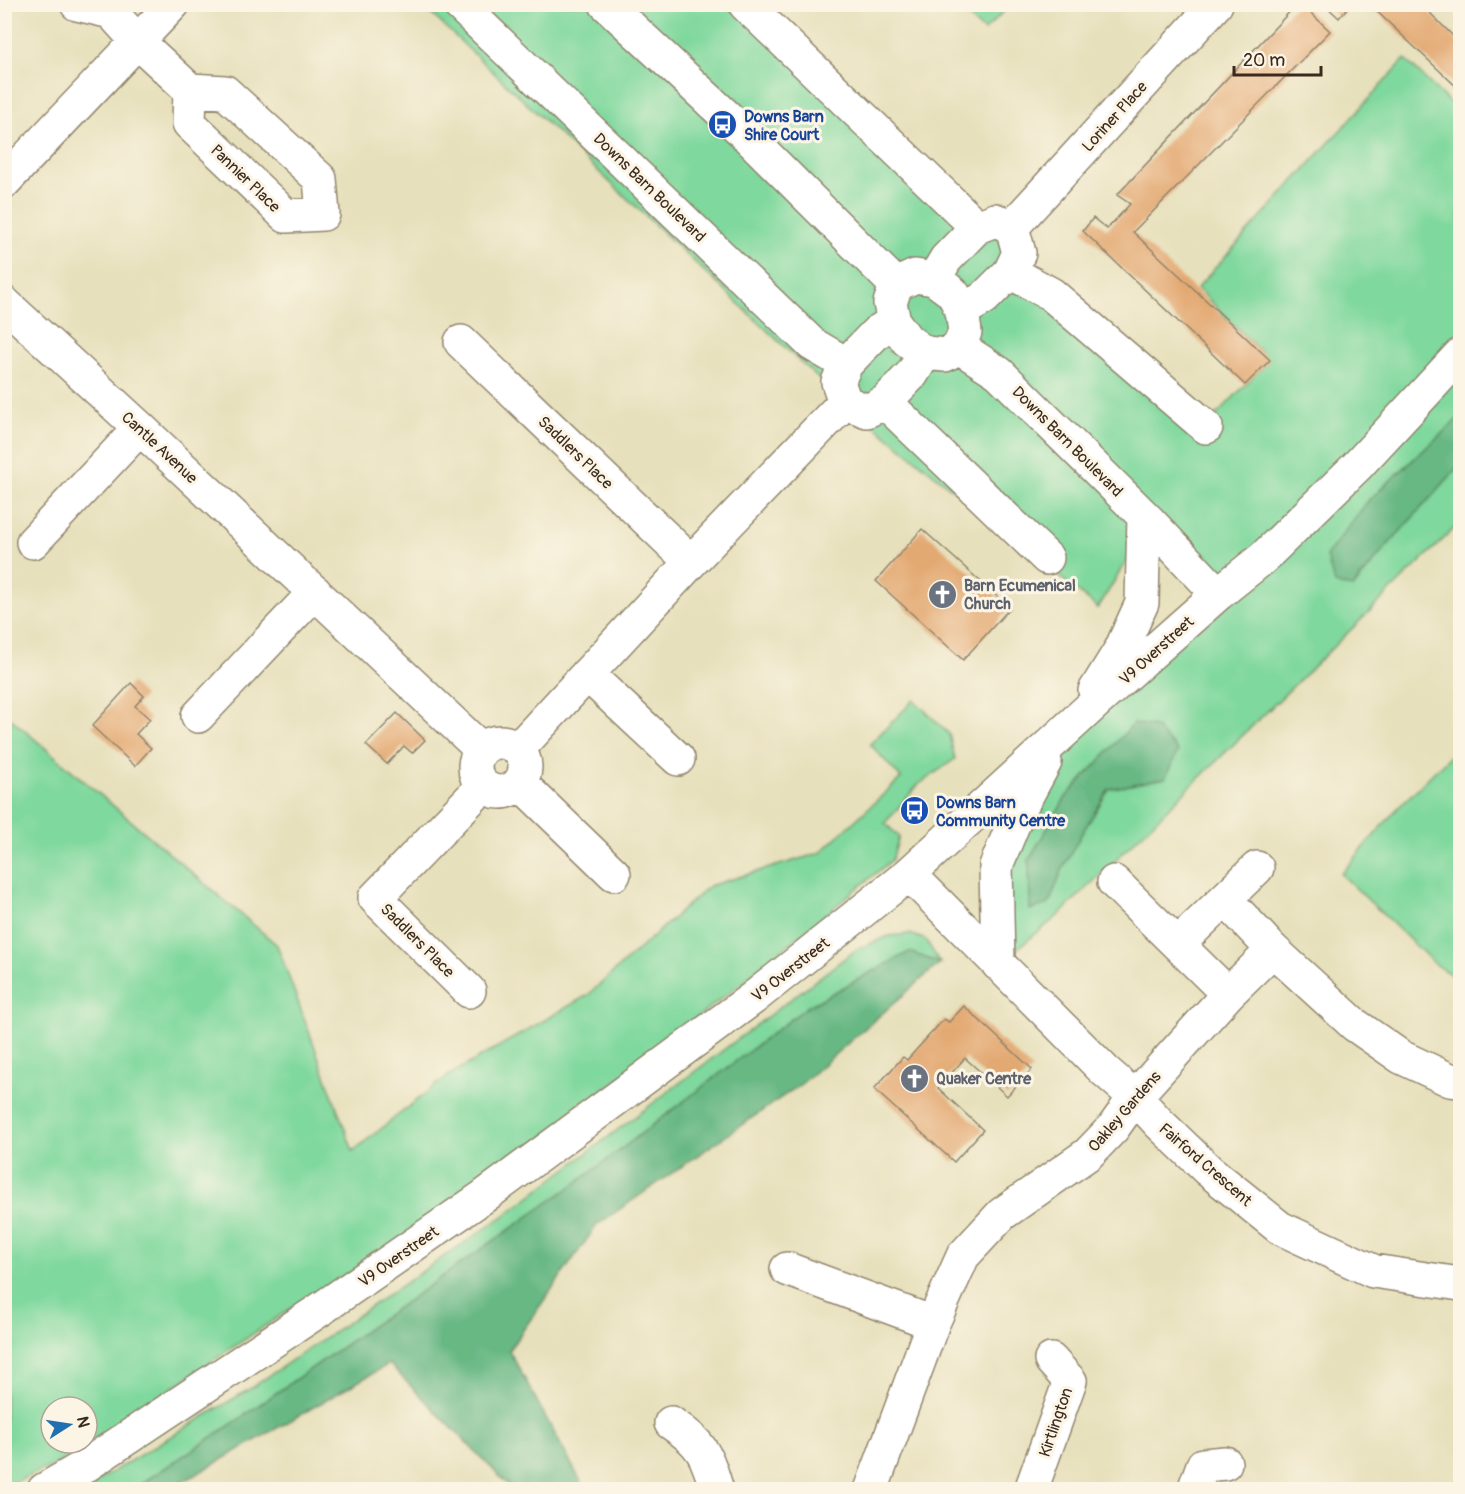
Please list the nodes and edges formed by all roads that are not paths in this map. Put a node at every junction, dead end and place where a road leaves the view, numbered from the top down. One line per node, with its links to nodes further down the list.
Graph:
1 (77, 4): 7 (street)
2 (173, 4): 8 (street)
3 (459, 4): 23 (street, Downs Barn Boulevard)
4 (606, 4): 15 (street)
5 (745, 4): 11 (street)
6 (1216, 4): 12 (street, Loriner Place)
7 (110, 8): 8 (street)
8 (138, 42): 9 (street); 10 (street)
9 (190, 90)
10 (4, 182)
11 (977, 227): 12 (street); 14 (street)
12 (1012, 227): 13 (street)
13 (1010, 272): 17 (street); 26 (street)
14 (933, 279): 15 (street); 17 (street)
15 (896, 285): 18 (street)
16 (4, 303): 27 (street, Cantle Avenue)
17 (962, 311): 20 (street)
18 (894, 322): 21 (street); 23 (street)
19 (461, 342): 31 (street, Saddlers Place)
20 (959, 348): 21 (street); 28 (street, Downs Barn Boulevard)
21 (925, 353): 25 (street)
22 (1461, 355): 33 (street, V9 Overstreet)
23 (846, 364): 24 (street)
24 (845, 402): 25 (street); 31 (street)
25 (885, 402): 30 (street)
26 (1206, 427)
27 (141, 428): 29 (street); 32 (street, Cantle Avenue)
28 (1144, 516): 33 (street, Downs Barn Boulevard); 36 (street)
29 (33, 543)
30 (1047, 558)
31 (691, 562): 34 (street)
32 (315, 592): 35 (street); 38 (street, Cantle Avenue)
33 (1218, 594): 36 (street, V9 Overstreet)
34 (587, 674): 37 (street); 39 (street)
35 (198, 716)
36 (1068, 729): 44 (street, V9 Overstreet); 49 (street)
37 (518, 749): 38 (street); 40 (street)
38 (482, 750): 41 (street)
39 (678, 759)
40 (520, 783): 41 (street); 43 (street)
41 (483, 786): 50 (street, Saddlers Place)
42 (1257, 868): 46 (street)
43 (614, 874)
44 (909, 874): 49 (street, Fairford Crescent); 60 (street, V9 Overstreet)
45 (1114, 882): 47 (street)
46 (1225, 899): 47 (street); 48 (street)
47 (1178, 944): 51 (street)
48 (1273, 950): 51 (street, Oakley Gardens); 52 (street)
49 (998, 964): 53 (street, Fairford Crescent)
50 (469, 991)
51 (1228, 994): 53 (street, Oakley Gardens)
52 (1461, 1081)
53 (1135, 1097): 55 (street, Fairford Crescent); 56 (street, Oakley Gardens)
54 (787, 1269): 56 (street)
55 (1461, 1284)
56 (933, 1323): 62 (street, Oakley Gardens)
57 (1052, 1360): 63 (street, Kirtlington)
58 (671, 1424): 61 (street)
59 (1225, 1463): 64 (street)
60 (44, 1490)
61 (717, 1490)
62 (871, 1490)
63 (1031, 1490)
64 (1194, 1490)

